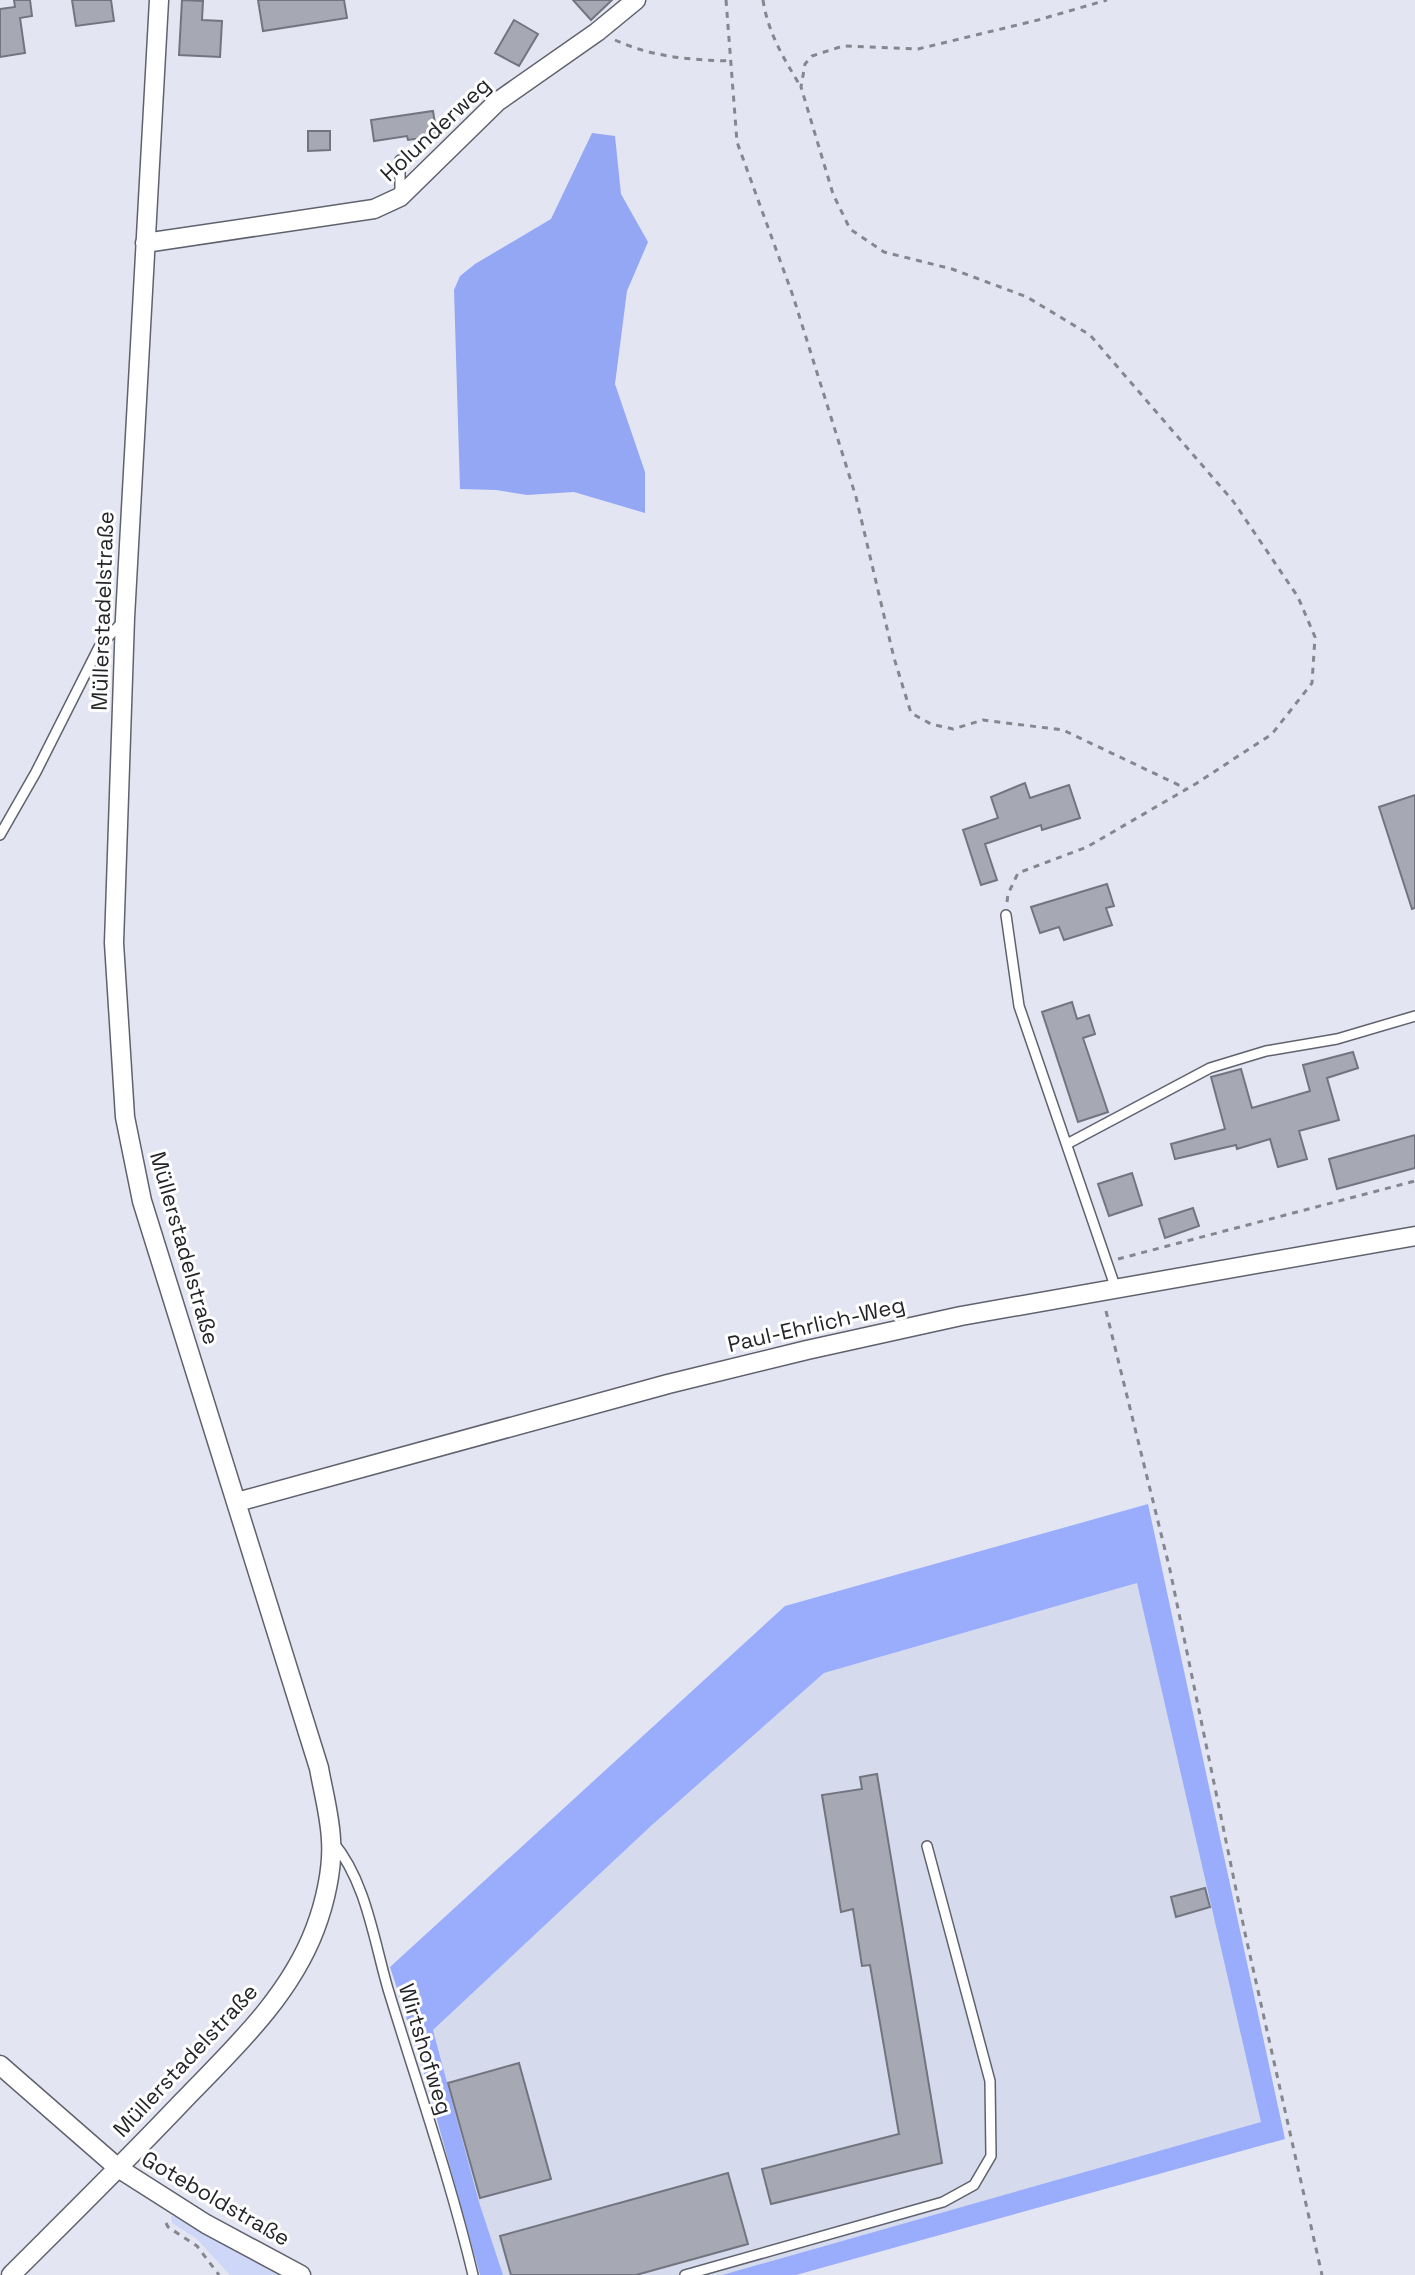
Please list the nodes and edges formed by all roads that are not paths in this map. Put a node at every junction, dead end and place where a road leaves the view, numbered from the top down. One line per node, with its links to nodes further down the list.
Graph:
1 (159, 0): 5 (street, Müllerstadelstraße)
2 (636, 0): 4 (street, Holunderweg)
3 (400, 160): 4 (lane)
4 (400, 197): 5 (street, Holunderweg)
5 (145, 243): 6 (street, Müllerstadelstraße)
6 (125, 618): 7 (lane); 13 (street, Müllerstadelstraße)
7 (0, 835)
8 (1006, 915): 10 (lane)
9 (1415, 1016): 10 (lane)
10 (1067, 1144): 12 (lane)
11 (1415, 1236): 12 (street, Paul-Ehrlich-Weg)
12 (1109, 1290): 13 (street, Paul-Ehrlich-Weg)
13 (237, 1502): 14 (street, Müllerstadelstraße)
14 (331, 1841): 17 (street, Müllerstadelstraße); 20 (lane, Wirtshofweg)
15 (927, 1846): 21 (lane)
16 (0, 2065): 17 (street, Goteboldstraße)
17 (118, 2168): 18 (street, Müllerstadelstraße); 19 (street, Goteboldstraße)
18 (11, 2275)
19 (301, 2275)
20 (473, 2275)
21 (685, 2275)

